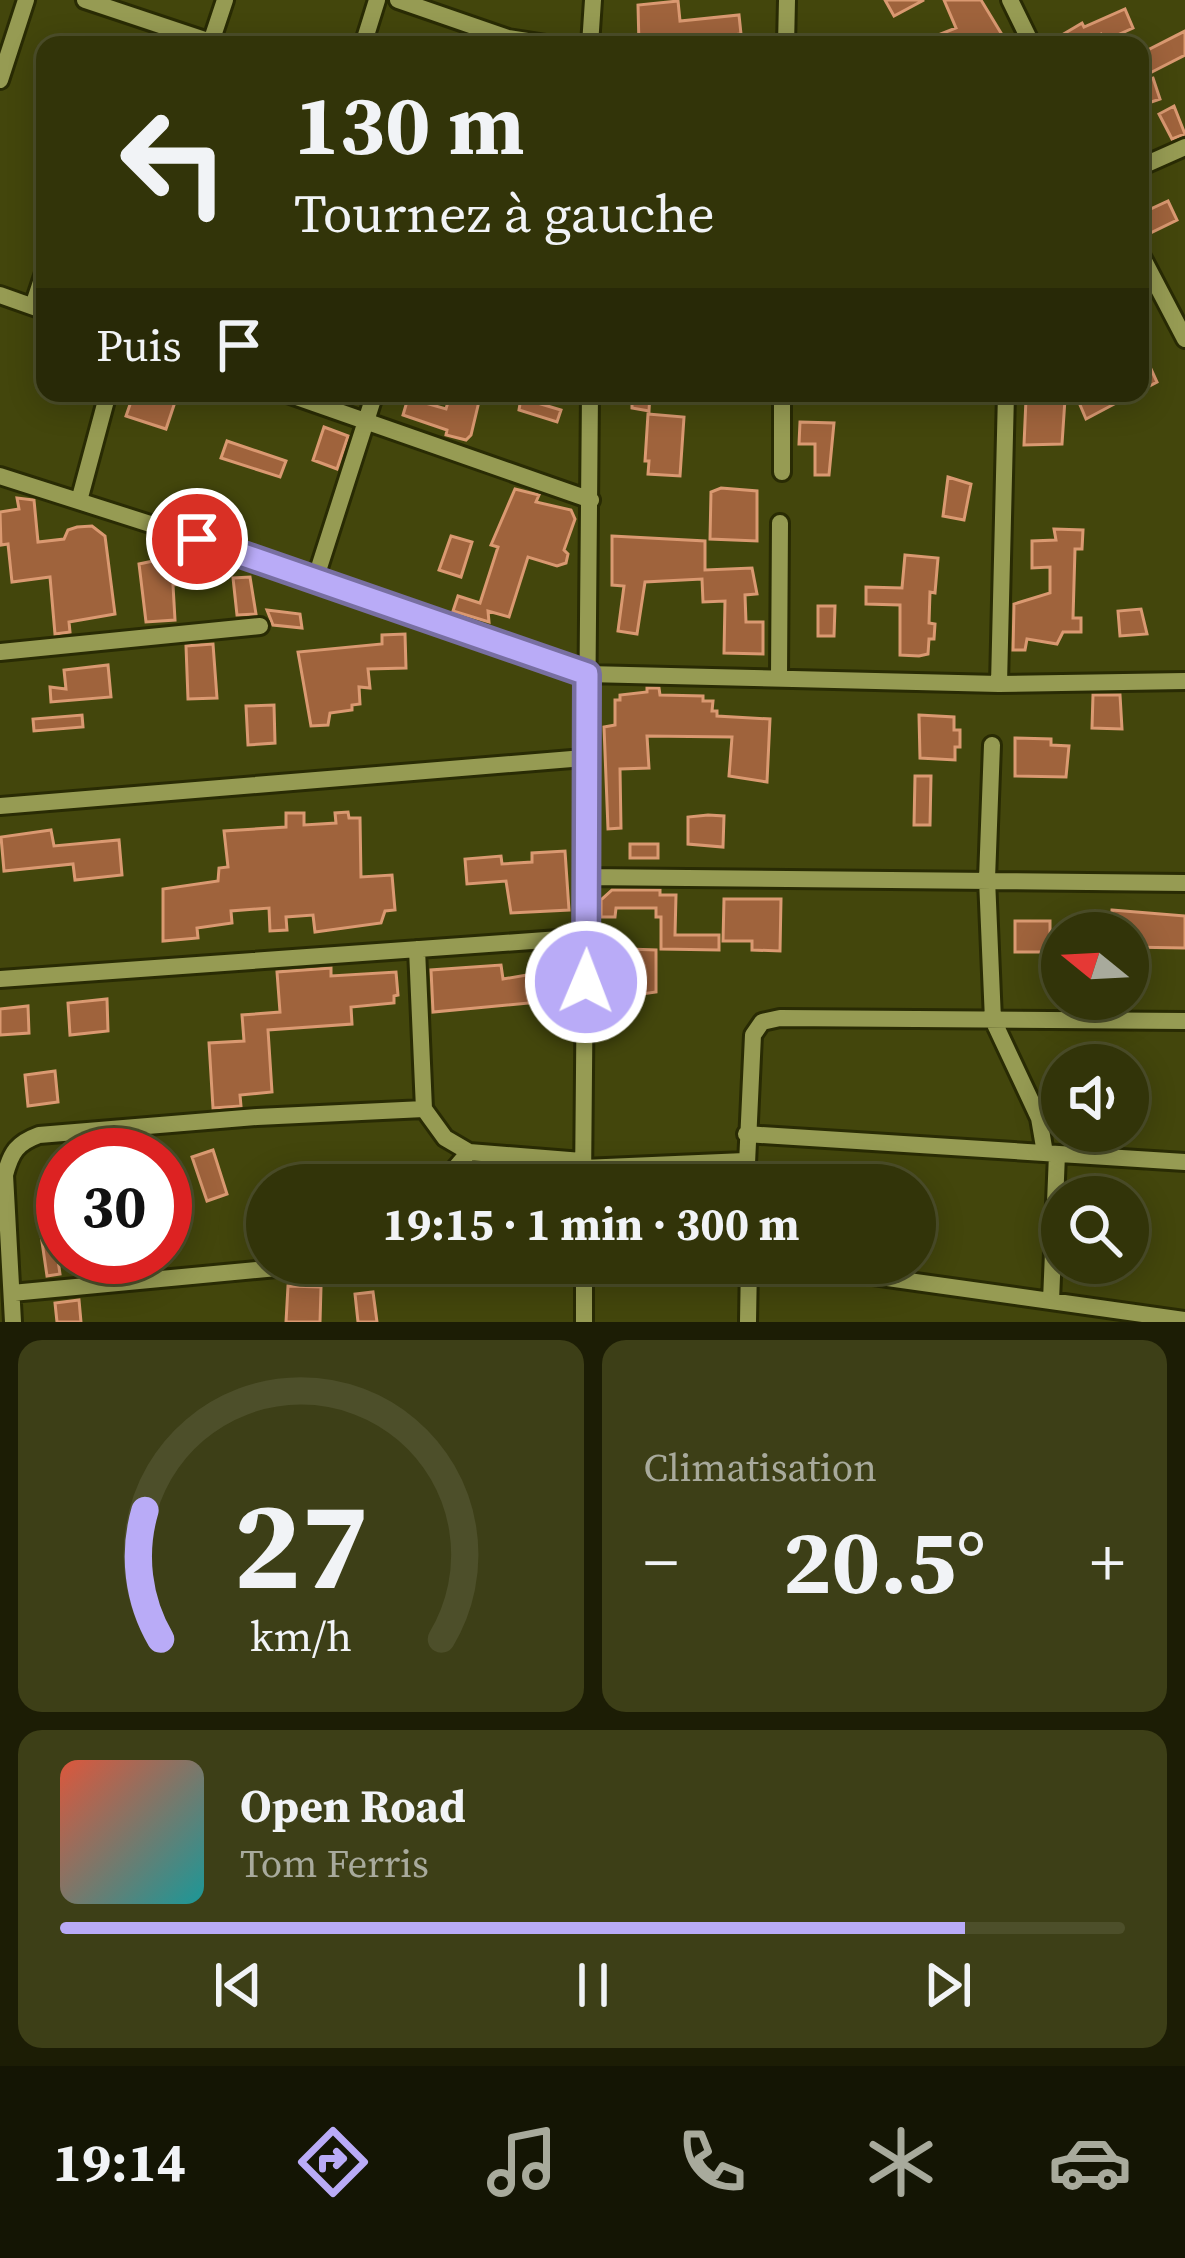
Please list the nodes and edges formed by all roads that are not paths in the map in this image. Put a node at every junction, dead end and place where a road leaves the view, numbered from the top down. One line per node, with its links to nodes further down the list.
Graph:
1 (26, 0): 17 (street)
2 (85, 0): 10 (street)
3 (226, 0): 11 (street)
4 (377, 0): 12 (street)
5 (398, 0): 9 (street)
6 (593, 0): 14 (street)
7 (787, 0): 15 (street)
8 (1010, 0): 16 (street)
9 (452, 9): 13 (street)
10 (190, 36)
11 (213, 36)
12 (366, 36)
13 (498, 36)
14 (591, 36)
15 (786, 36)
16 (1028, 36)
17 (0, 80)
18 (1185, 147): 19 (street)
19 (1149, 163)
20 (1149, 270): 23 (street)
21 (0, 296): 22 (street)
22 (36, 308)
23 (1185, 339)
24 (106, 402): 34 (street)
25 (311, 402): 30 (street)
26 (372, 402): 30 (street)
27 (590, 402): 33 (street)
28 (782, 402): 31 (street)
29 (1006, 402): 42 (street)
30 (366, 421): 33 (street); 36 (street)
31 (782, 472)
32 (0, 476): 34 (street)
33 (591, 500): 39 (street)
34 (79, 501): 36 (street)
35 (780, 523): 40 (street)
36 (316, 578): 39 (street)
37 (260, 626): 38 (street)
38 (0, 652)
39 (587, 674): 40 (street); 44 (street)
40 (779, 676): 42 (street)
41 (1185, 681): 42 (street)
42 (999, 684)
43 (992, 745): 47 (street)
44 (584, 758): 45 (street); 46 (street)
45 (0, 806)
46 (585, 878): 47 (street); 49 (street)
47 (987, 879): 48 (street); 52 (street)
48 (1185, 883)
49 (586, 937): 50 (street); 62 (street)
50 (416, 949): 51 (street); 54 (street)
51 (0, 979)
52 (993, 1020): 53 (street); 55 (street); 57 (street)
53 (1185, 1021)
54 (424, 1108): 56 (street); 69 (street)
55 (746, 1134): 57 (street); 58 (street)
56 (469, 1152): 60 (street); 61 (street)
57 (1051, 1154): 59 (street); 70 (street)
58 (745, 1161): 63 (street); 64 (street)
59 (1185, 1162)
60 (459, 1164)
61 (541, 1164)
62 (583, 1164)
63 (696, 1164)
64 (745, 1164)
65 (246, 1271): 69 (street)
66 (584, 1284): 73 (street)
67 (749, 1284): 74 (street)
68 (931, 1284): 70 (street)
69 (12, 1293): 72 (street)
70 (1052, 1301): 71 (street)
71 (1185, 1320)
72 (13, 1322)
73 (584, 1322)
74 (748, 1322)

